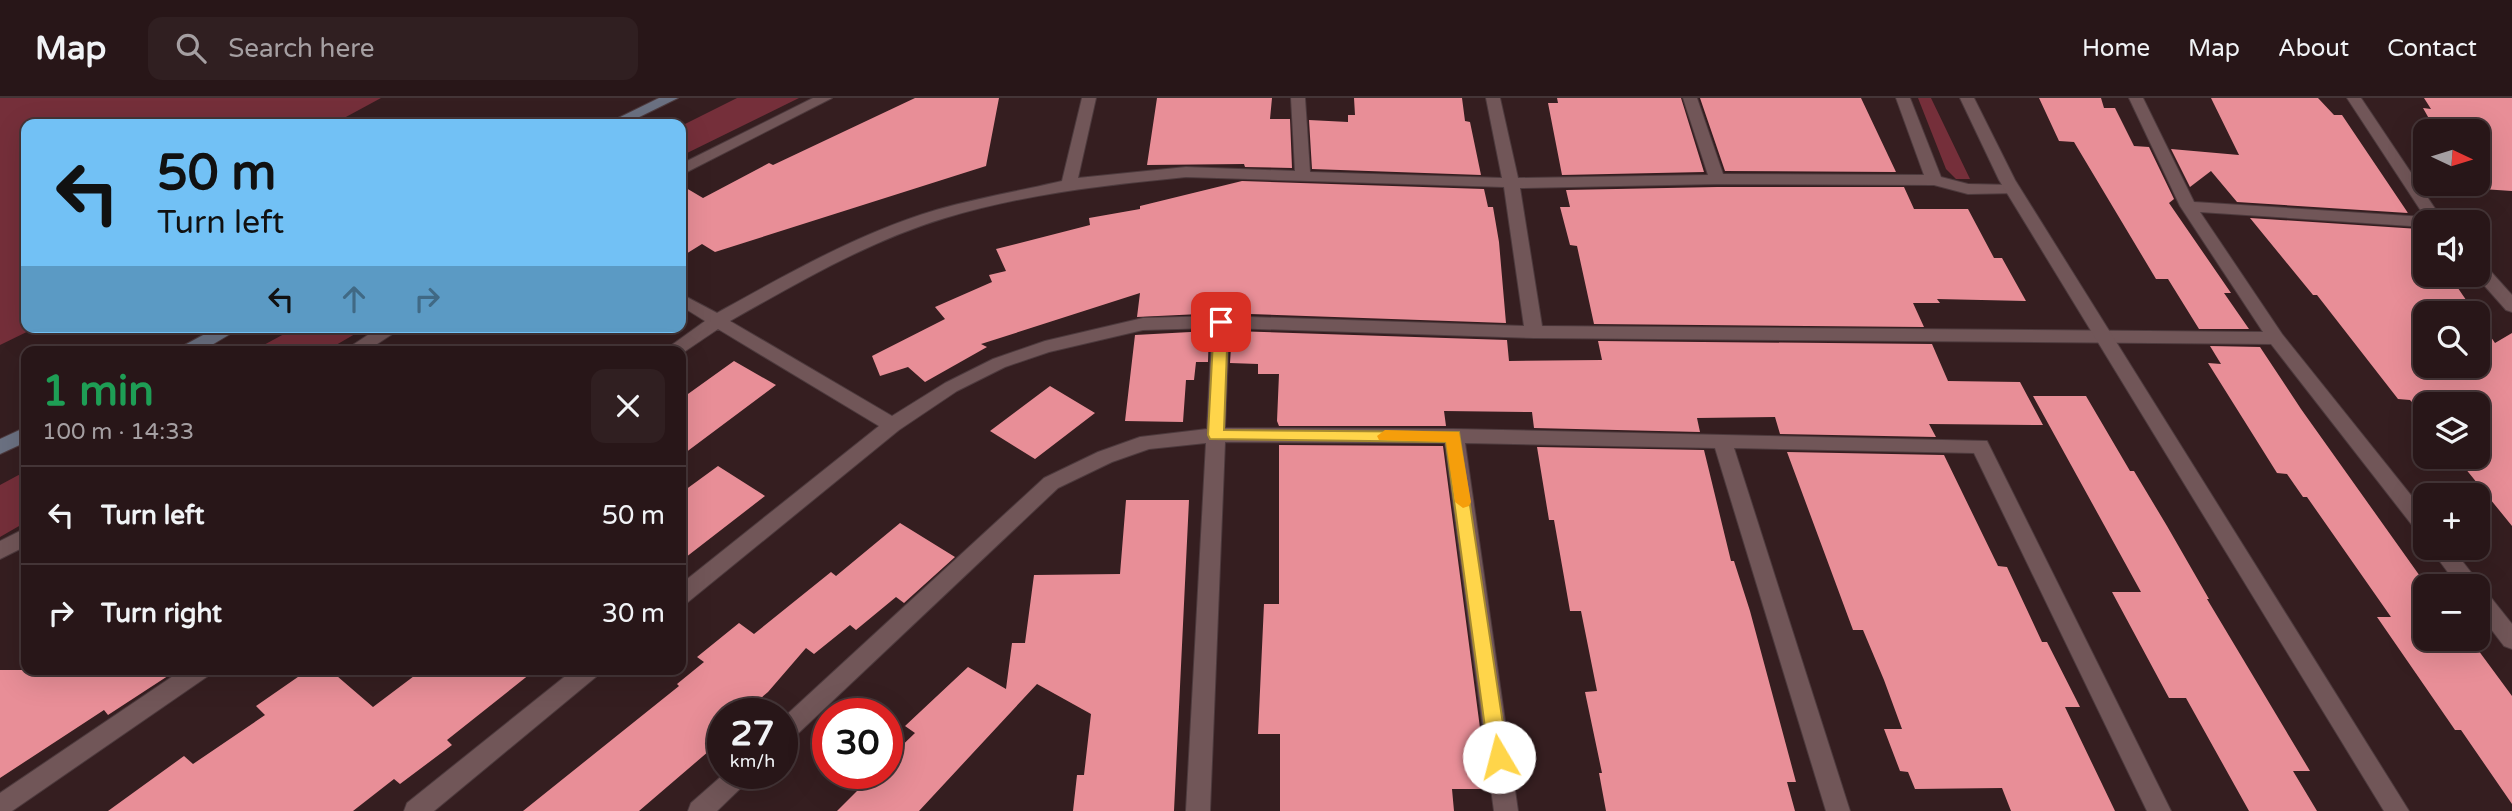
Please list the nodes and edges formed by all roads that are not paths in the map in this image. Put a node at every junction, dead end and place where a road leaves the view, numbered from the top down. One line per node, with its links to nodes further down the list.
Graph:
1 (671, 98): 11 (main road)
2 (825, 98): 12 (street)
3 (1089, 98): 17 (street)
4 (1298, 98): 13 (street)
5 (1493, 98): 16 (street)
6 (1690, 98): 14 (street)
7 (1903, 98): 15 (street)
8 (1967, 98): 18 (street)
9 (2136, 98): 19 (street)
10 (2354, 98): 20 (street)
11 (624, 119)
12 (686, 167)
13 (1303, 176): 16 (street); 17 (street)
14 (1717, 179): 15 (street); 16 (street)
15 (1934, 180): 18 (street)
16 (1511, 183): 27 (street)
17 (1069, 184): 25 (street)
18 (2013, 190): 30 (street)
19 (2188, 206): 21 (street); 31 (street)
20 (2428, 210)
21 (2413, 221)
22 (2490, 281): 24 (street)
23 (686, 302): 25 (street)
24 (2512, 306)
25 (718, 320): 34 (street); 35 (street)
26 (1221, 322): 27 (street); 35 (street); 36 (street)
27 (1534, 332): 30 (street)
28 (221, 333): 32 (main road)
29 (384, 333): 33 (street)
30 (2105, 338): 31 (street); 60 (street)
31 (2276, 338): 41 (street)
32 (197, 346)
33 (361, 346)
34 (680, 346)
35 (892, 425): 46 (street)
36 (1216, 435): 38 (street); 51 (street); 56 (street)
37 (21, 436): 40 (main road)
38 (1454, 436): 39 (street); 57 (street)
39 (1723, 442): 58 (street); 59 (street)
40 (0, 447)
41 (2413, 512)
42 (21, 539): 43 (street)
43 (0, 551)
44 (2449, 560): 45 (street)
45 (2461, 574)
46 (686, 592)
47 (2490, 612): 48 (street)
48 (2512, 640)
49 (193, 675): 53 (street)
50 (583, 675): 55 (street)
51 (798, 719)
52 (727, 789): 54 (street)
53 (0, 806)
54 (710, 808)
55 (416, 811)
56 (1198, 811)
57 (1506, 811)
58 (1838, 811)
59 (2160, 811)
60 (2397, 811)

